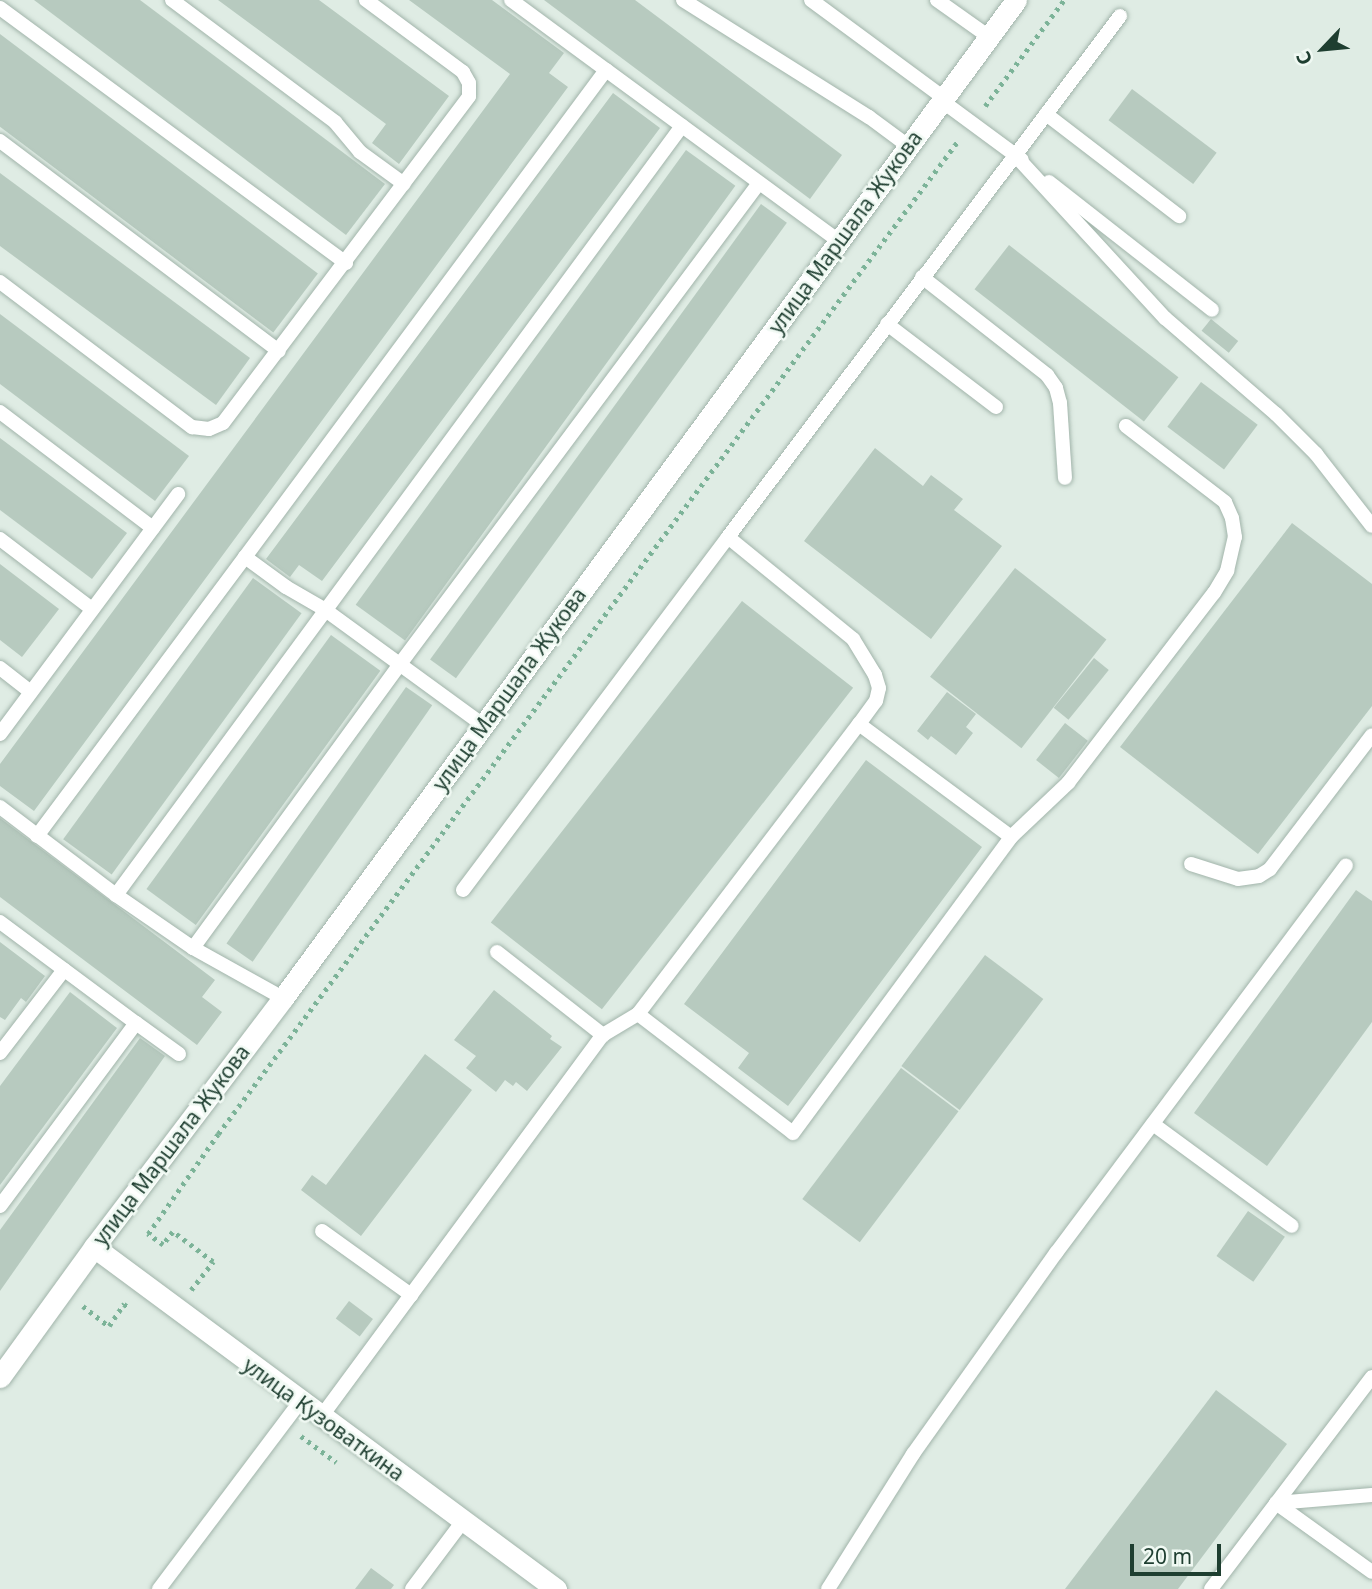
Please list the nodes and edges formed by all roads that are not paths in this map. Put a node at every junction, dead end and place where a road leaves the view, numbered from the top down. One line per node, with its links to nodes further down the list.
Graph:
1 (172, 0): 19 (lane)
2 (366, 0): 19 (lane)
3 (511, 0): 11 (lane)
4 (683, 0): 16 (lane)
5 (811, 0): 12 (lane)
6 (937, 0): 10 (lane)
7 (1016, 0): 10 (main road, улица Маршала Жукова)
8 (0, 8): 22 (lane)
9 (1120, 16): 13 (lane)
10 (989, 37): 12 (main road, улица Маршала Жукова)
11 (606, 70): 14 (lane); 37 (lane)
12 (943, 99): 16 (main road, улица Маршала Жукова); 17 (lane)
13 (1045, 114): 17 (lane); 20 (lane)
14 (682, 126): 18 (lane); 39 (lane)
15 (0, 141): 27 (lane)
16 (908, 146): 21 (main road, улица Маршала Жукова)
17 (1015, 155): 23 (lane); 25 (lane); 33 (lane)
18 (759, 183): 21 (lane); 40 (lane)
19 (404, 184): 22 (lane)
20 (1179, 216)
21 (839, 241): 44 (main road, улица Маршала Жукова)
22 (346, 263): 27 (lane)
23 (922, 277): 26 (lane); 31 (lane)
24 (0, 282): 27 (lane)
25 (1212, 310)
26 (887, 324): 28 (lane); 35 (lane)
27 (279, 351)
28 (996, 407)
29 (0, 412): 34 (lane)
30 (1126, 426): 49 (lane)
31 (1065, 478)
32 (178, 494): 34 (lane)
33 (1372, 526)
34 (153, 528): 38 (lane)
35 (728, 537): 43 (lane); 52 (lane)
36 (0, 540): 38 (lane)
37 (245, 557): 39 (lane); 48 (lane)
38 (92, 609): 42 (lane)
39 (324, 609): 40 (lane); 53 (lane)
40 (400, 664): 44 (lane); 55 (lane)
41 (0, 668): 42 (lane)
42 (31, 692): 45 (lane)
43 (859, 724): 49 (lane); 59 (lane)
44 (483, 725): 58 (main road, улица Маршала Жукова)
45 (0, 734)
46 (1372, 735): 50 (lane)
47 (0, 807): 48 (lane)
48 (37, 836): 53 (lane)
49 (1011, 837): 59 (lane)
50 (1192, 864)
51 (1346, 865): 64 (lane)
52 (463, 890)
53 (116, 895): 55 (lane)
54 (0, 922): 57 (lane)
55 (193, 948): 58 (lane)
56 (497, 952): 61 (lane)
57 (64, 970): 60 (lane); 62 (lane)
58 (283, 998): 68 (main road, улица Маршала Жукова)
59 (638, 1014): 61 (lane)
60 (136, 1023): 63 (lane); 65 (lane)
61 (603, 1035): 69 (lane)
62 (2, 1046)
63 (179, 1054)
64 (1153, 1124): 66 (lane); 81 (lane)
65 (0, 1206)
66 (1292, 1226)
67 (322, 1231): 69 (lane)
68 (94, 1247): 70 (main road, улица Маршала Жукова); 72 (main road, улица Кузоваткина)
69 (411, 1295): 73 (lane)
70 (0, 1376)
71 (1372, 1377): 75 (lane)
72 (300, 1402): 73 (main road, улица Кузоваткина); 78 (lane)
73 (321, 1417): 76 (main road, улица Кузоваткина)
74 (1372, 1494): 75 (lane)
75 (1276, 1503): 77 (lane); 82 (lane)
76 (463, 1521): 79 (lane); 80 (main road, улица Кузоваткина)
77 (1372, 1573)
78 (159, 1589)
79 (412, 1589)
80 (556, 1589)
81 (828, 1589)
82 (1211, 1589)

